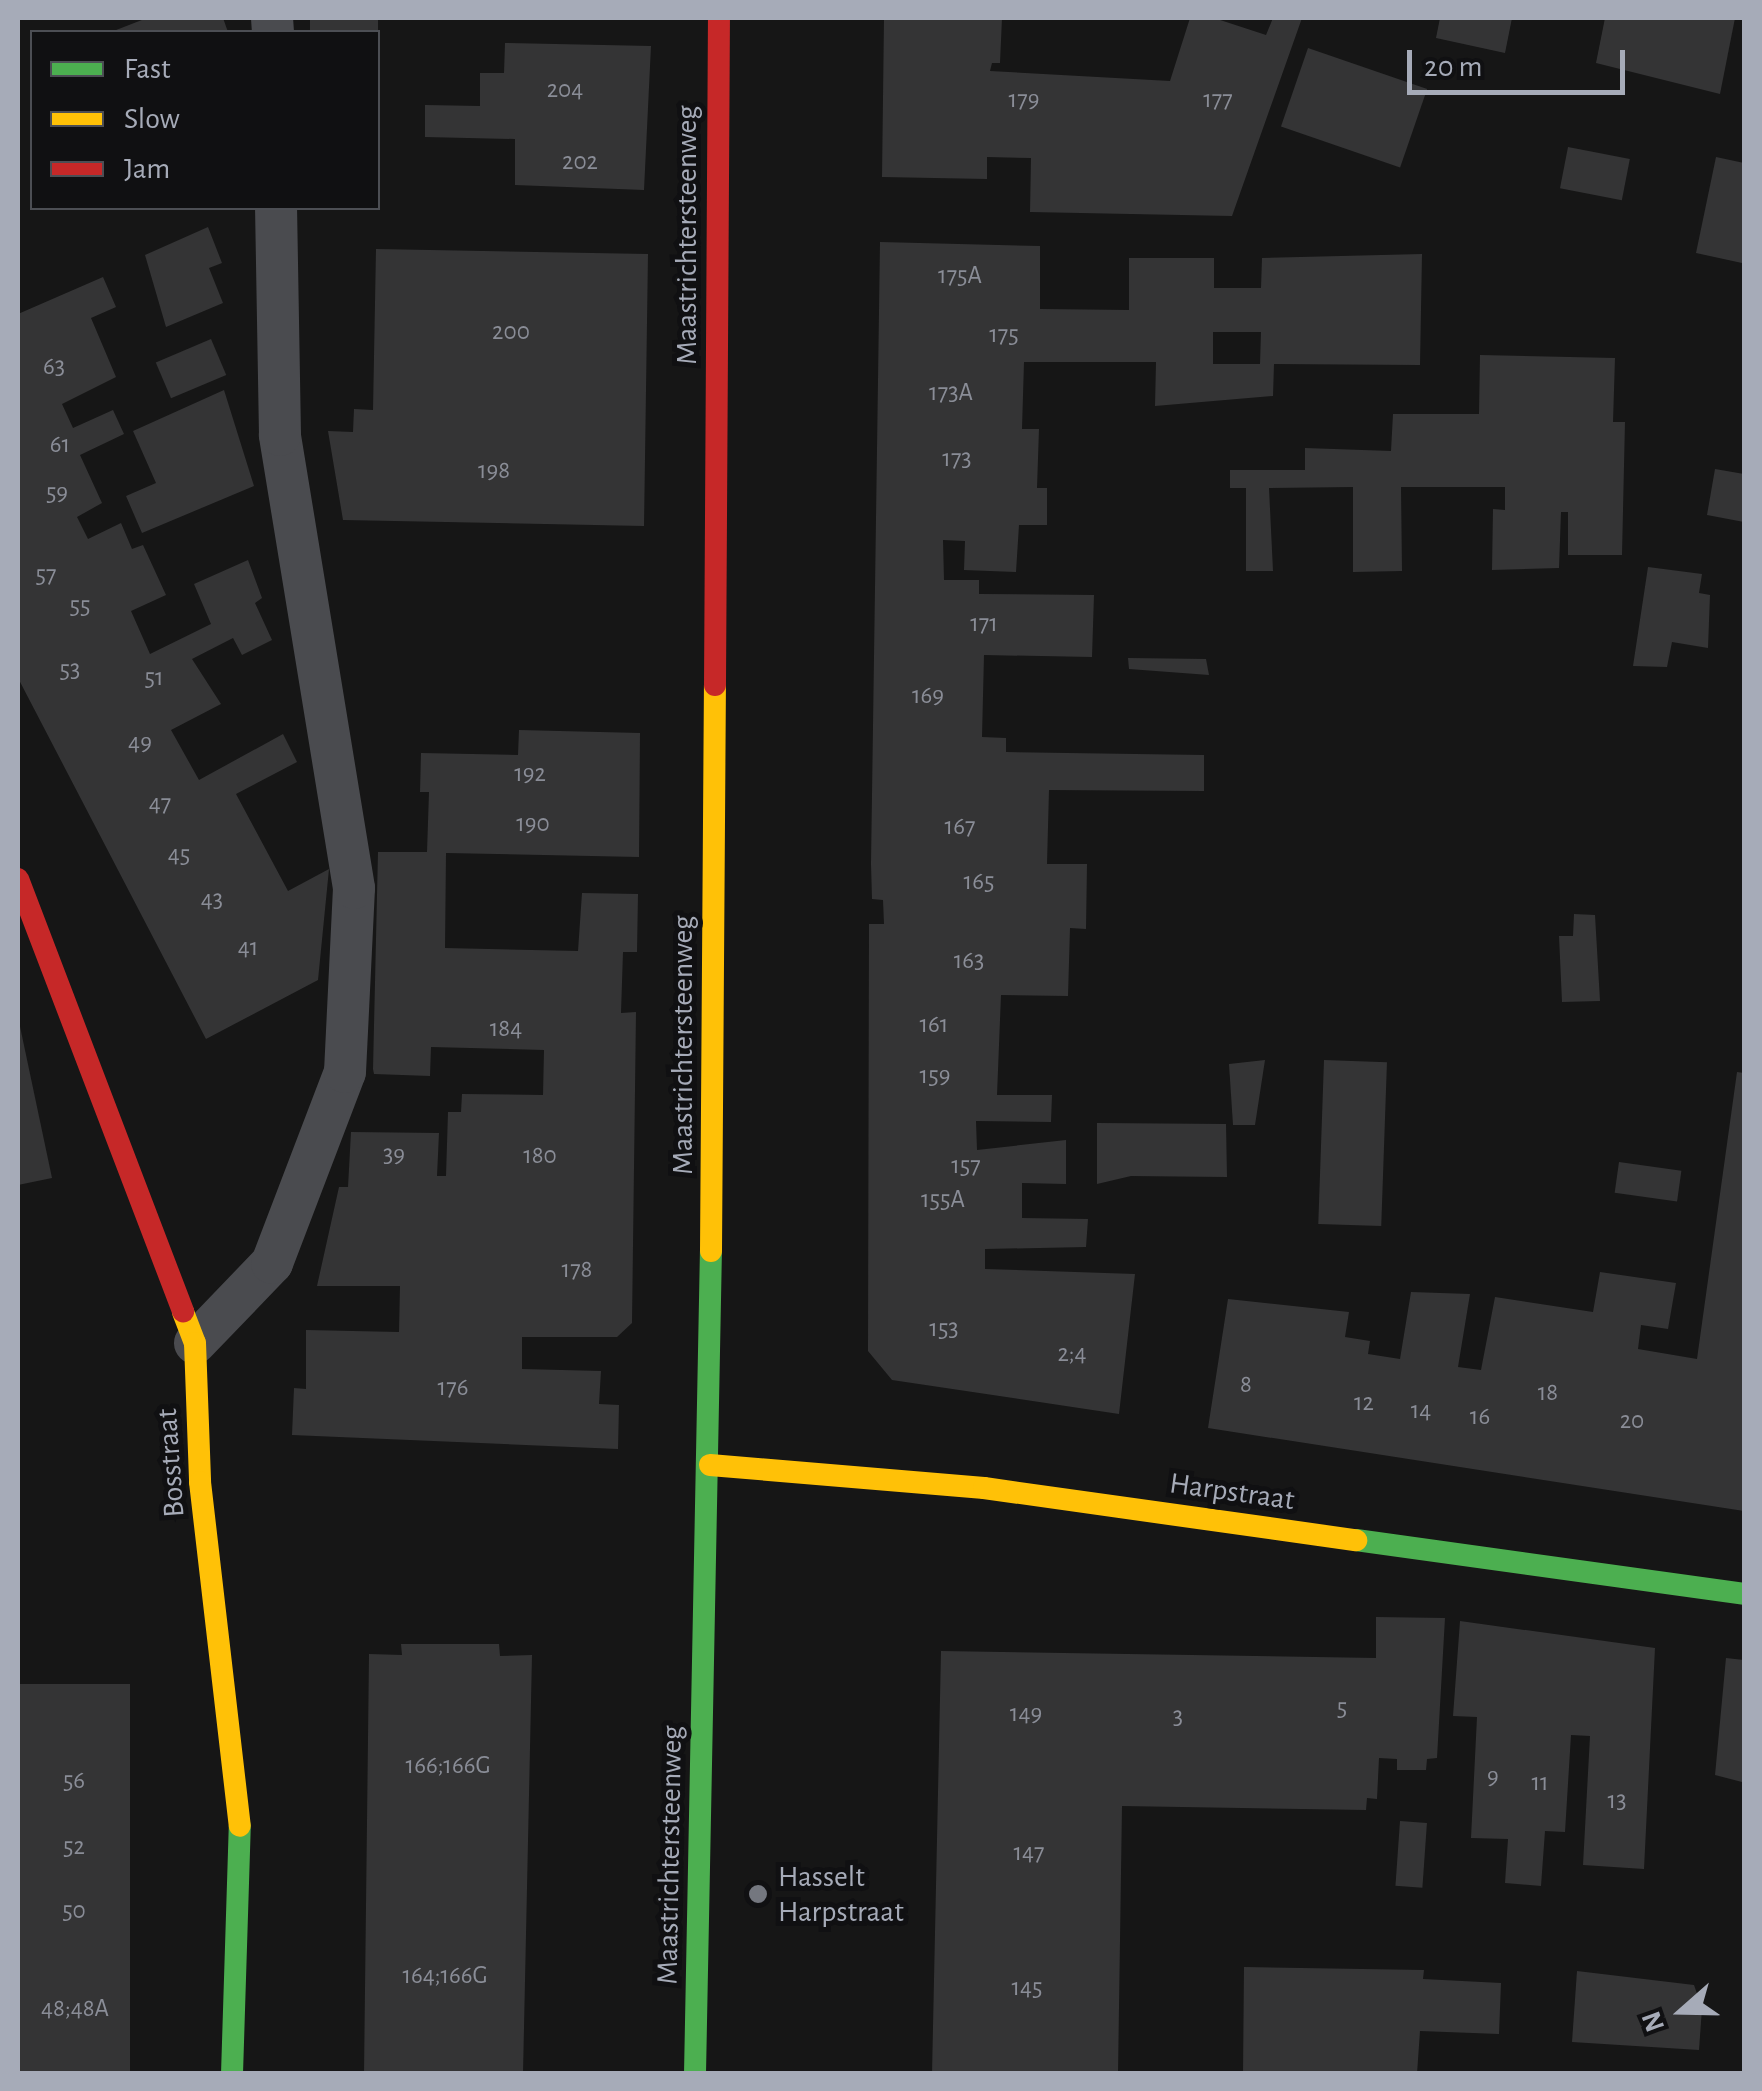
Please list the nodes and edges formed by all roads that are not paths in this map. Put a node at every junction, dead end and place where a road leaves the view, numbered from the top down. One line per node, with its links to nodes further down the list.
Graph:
1 (718, 18): 5 (street, Maastrichtersteenweg)
2 (276, 210): 4 (lane)
3 (18, 880): 4 (street, Bosstraat)
4 (195, 1343): 7 (street, Bosstraat)
5 (710, 1465): 6 (street, Harpstraat); 8 (street, Maastrichtersteenweg)
6 (1744, 1594)
7 (232, 2074)
8 (695, 2074)

